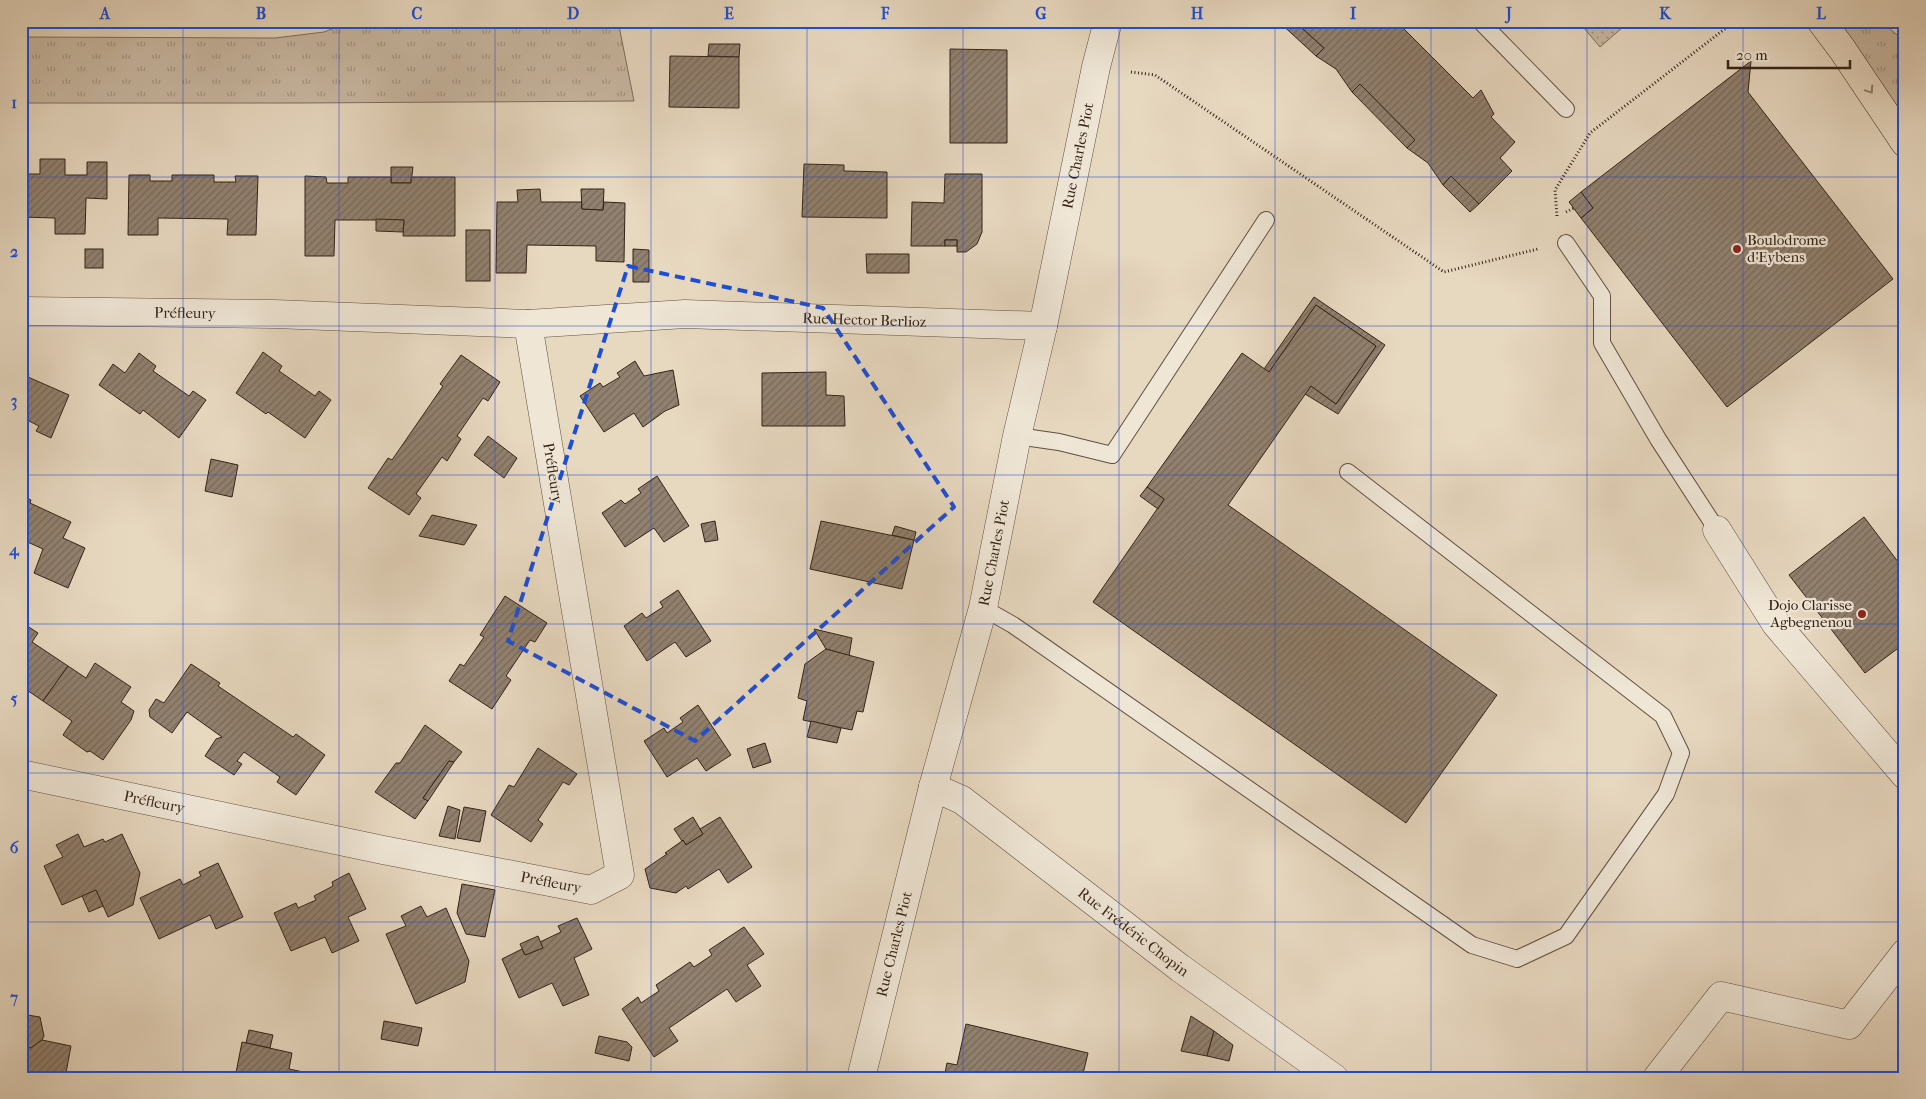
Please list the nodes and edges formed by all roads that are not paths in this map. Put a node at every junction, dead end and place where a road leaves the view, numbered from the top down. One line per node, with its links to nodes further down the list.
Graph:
1 (1108, 21): 11 (street, Rue Charles Piot)
2 (1480, 21): 4 (lane)
3 (1821, 21): 5 (highway, one-way to 5)
4 (1566, 109)
5 (1905, 143)
6 (1266, 220): 12 (lane)
7 (1566, 243): 14 (lane)
8 (21, 311): 10 (street, Préfleury)
9 (685, 314): 10 (street, Préfleury); 11 (street, Rue Hector Berlioz)
10 (528, 324): 16 (street, Préfleury)
11 (1043, 326): 12 (street, Rue Charles Piot)
12 (1017, 436): 15 (street, Rue Charles Piot)
13 (1348, 472): 15 (lane)
14 (1717, 530): 17 (street)
15 (983, 608): 18 (street, Rue Charles Piot)
16 (21, 774)
17 (1905, 775)
18 (933, 787): 20 (street, Rue Charles Piot); 21 (street, Rue Frédéric Chopin)
19 (1905, 953): 22 (street)
20 (861, 1078)
21 (1334, 1078)
22 (1657, 1078)

